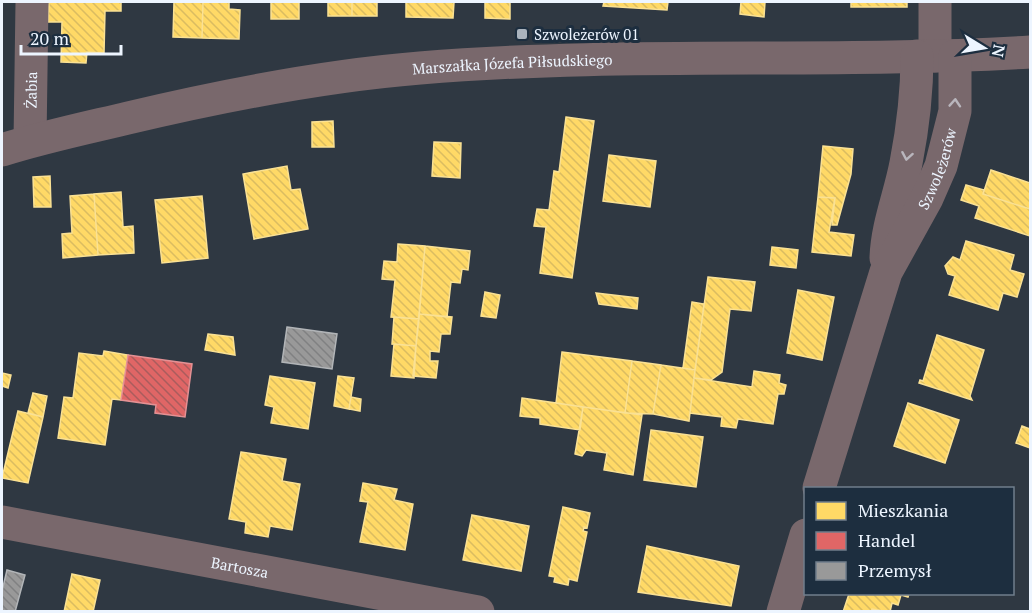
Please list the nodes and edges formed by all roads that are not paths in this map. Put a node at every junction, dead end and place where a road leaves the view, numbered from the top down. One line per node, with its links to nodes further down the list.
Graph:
1 (32, 2): 5 (street, Żabia)
2 (935, 3): 4 (street, Szwoleżerów)
3 (1030, 52): 4 (street, Marszałka Józefa Piłsudskiego)
4 (936, 56): 5 (street, Marszałka Józefa Piłsudskiego); 6 (street, Szwoleżerów)
5 (16, 146)
6 (820, 487)
7 (2, 522): 9 (street, Bartosza)
8 (804, 542): 10 (street)
9 (478, 612)
10 (783, 612)

